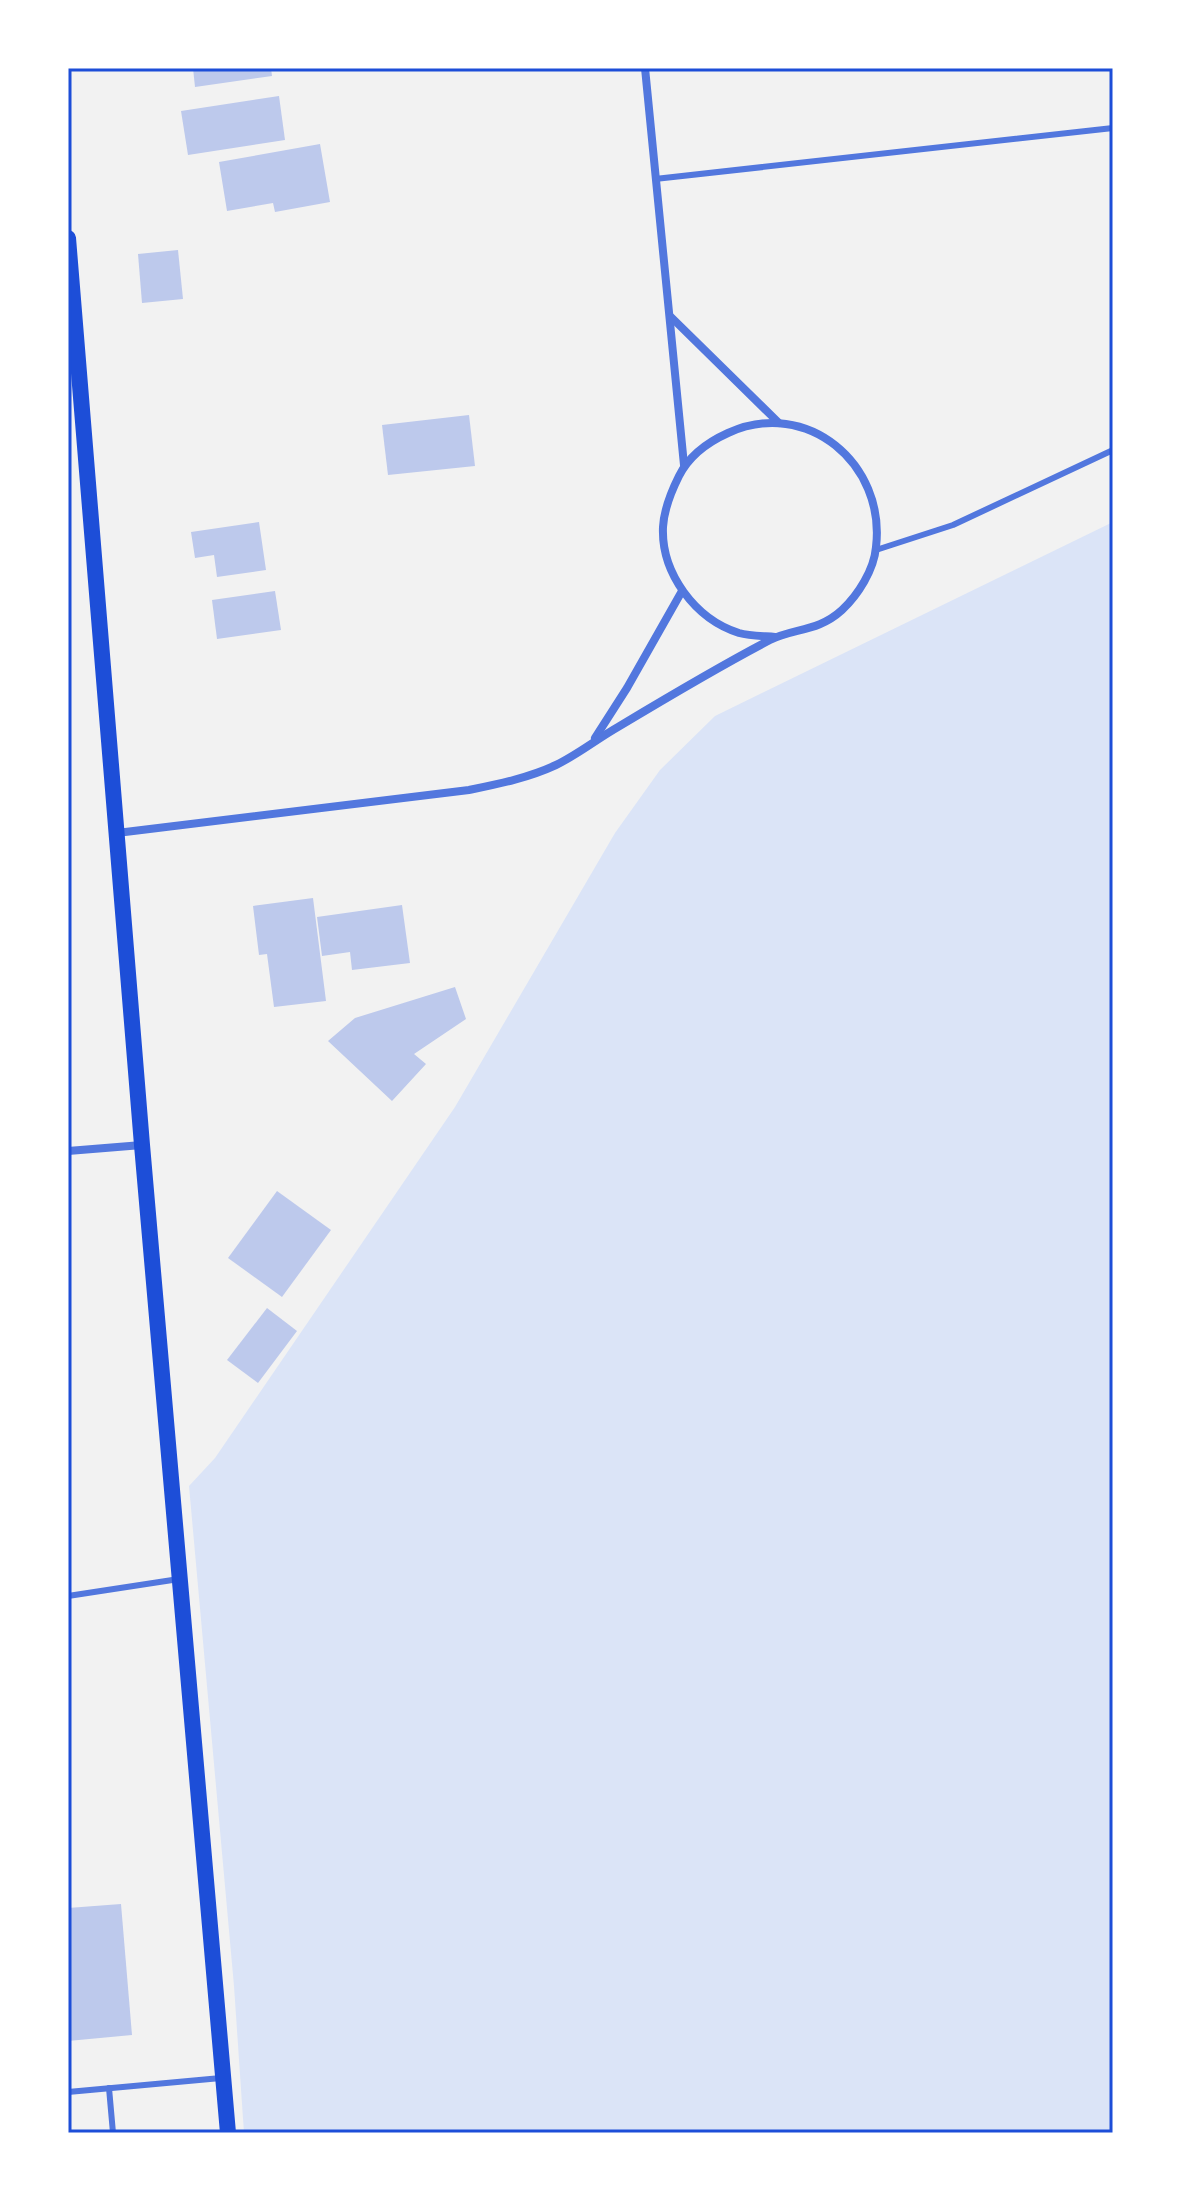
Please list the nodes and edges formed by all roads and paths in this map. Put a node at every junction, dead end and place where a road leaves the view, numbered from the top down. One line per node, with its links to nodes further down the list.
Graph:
1 (645, 68): 3 (street)
2 (1113, 128): 3 (lane)
3 (655, 179): 5 (street)
4 (68, 238): 13 (main road)
5 (670, 316): 6 (street); 8 (street)
6 (779, 423): 8 (street); 9 (street)
7 (1113, 450): 9 (lane)
8 (684, 465): 10 (street)
9 (876, 550): 11 (street)
10 (682, 591): 11 (street); 12 (street)
11 (775, 637): 12 (street)
12 (592, 742): 13 (street)
13 (117, 833): 14 (main road)
14 (142, 1145): 15 (street); 16 (main road)
15 (68, 1151)
16 (180, 1579): 17 (lane); 18 (main road)
17 (68, 1596)
18 (225, 2077): 19 (lane); 22 (main road)
19 (109, 2088): 20 (lane); 21 (lane)
20 (68, 2092)
21 (113, 2133)
22 (228, 2133)

